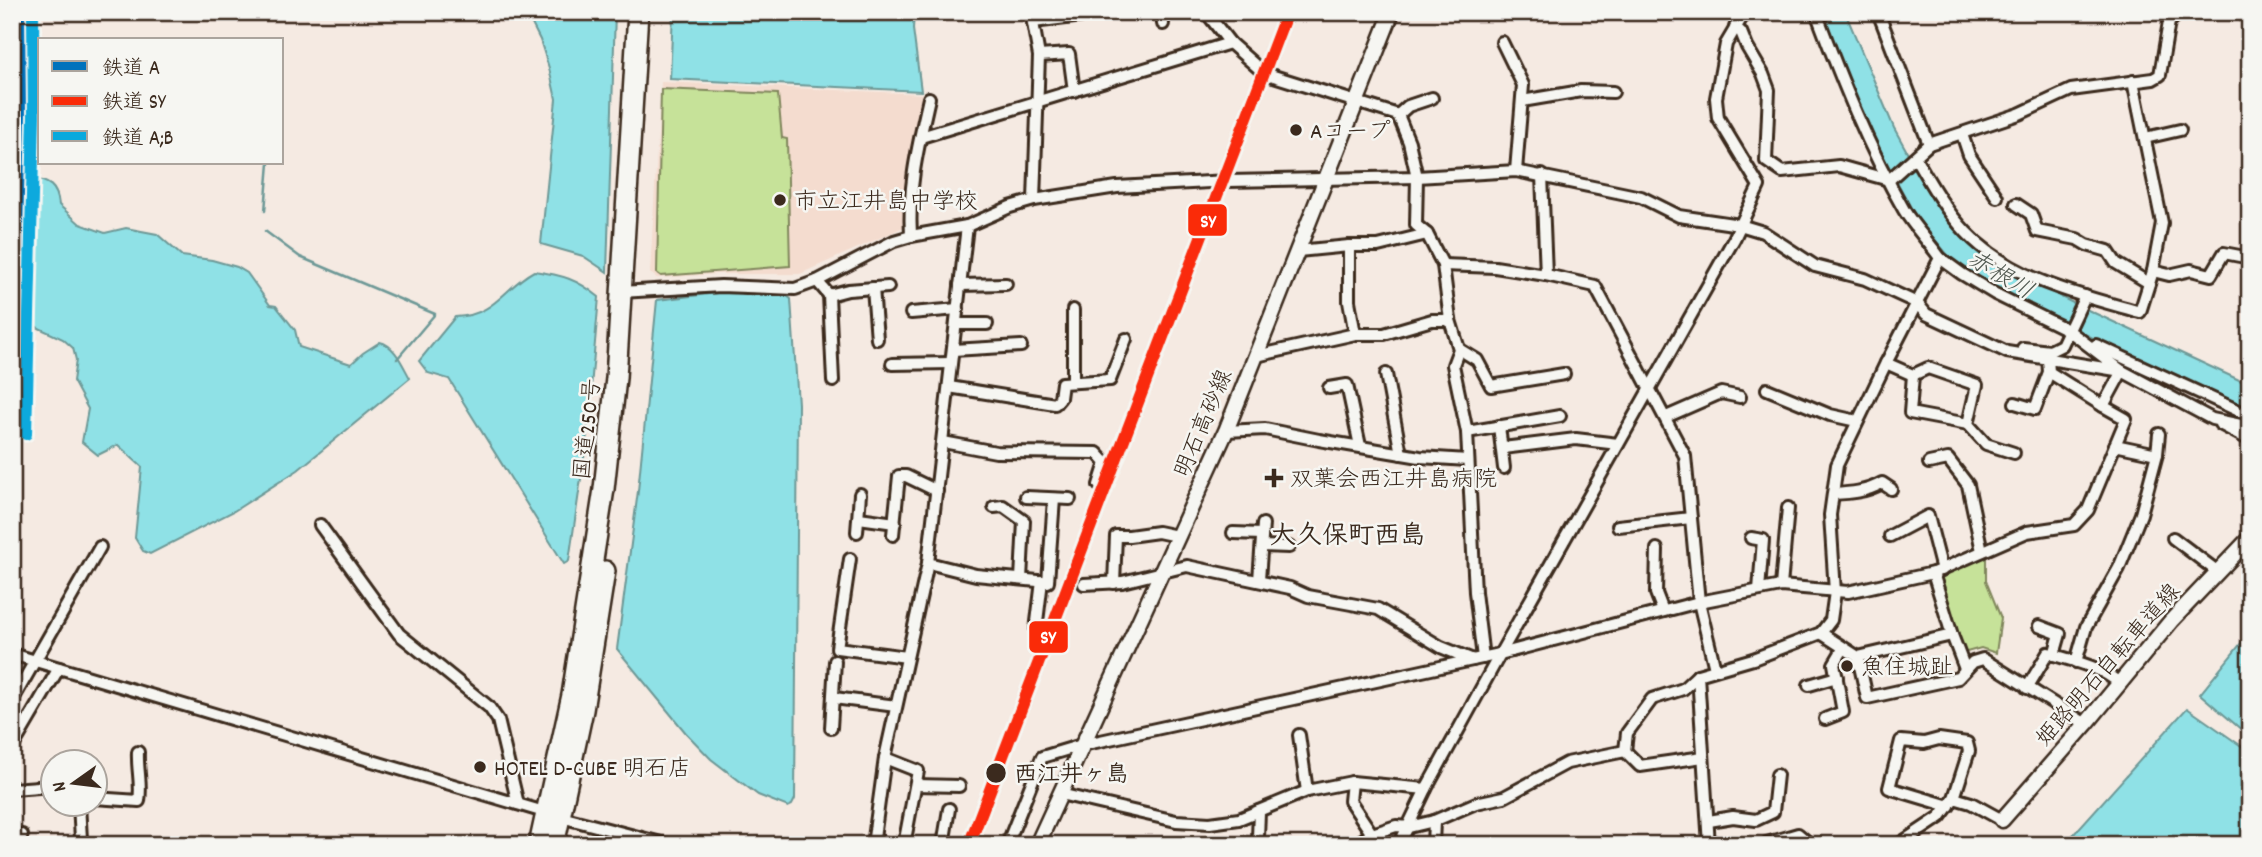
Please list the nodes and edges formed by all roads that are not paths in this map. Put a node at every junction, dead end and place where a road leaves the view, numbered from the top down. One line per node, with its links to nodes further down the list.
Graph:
1 (638, 12): 55 (highway, 国道250号)
2 (648, 12): 55 (highway, 国道250号)
3 (1115, 12): 10 (street)
4 (1206, 12): 13 (street)
5 (1392, 12): 20 (main road, 明石高砂線)
6 (1745, 12): 11 (street)
7 (1816, 12): 34 (street)
8 (1878, 12): 28 (street)
9 (2178, 12): 15 (street)
10 (1032, 17): 14 (street)
11 (1735, 27): 34 (street); 38 (street)
12 (1502, 42): 21 (street)
13 (1230, 43): 16 (street); 20 (street)
14 (1039, 56): 16 (street); 22 (street)
15 (2133, 81): 25 (street); 27 (street)
16 (1074, 90): 22 (street)
17 (1613, 93): 21 (street)
18 (929, 98): 26 (street)
19 (1432, 98): 23 (street)
20 (1356, 101): 23 (street); 33 (main road, 明石高砂線)
21 (1522, 101): 30 (street)
22 (1037, 103): 26 (street); 36 (street)
23 (1398, 115): 32 (street)
24 (2180, 130): 27 (street)
25 (1962, 134): 28 (street); 35 (street)
26 (922, 137): 41 (street)
27 (2145, 138): 47 (street)
28 (1929, 144): 29 (street)
29 (1915, 157): 34 (street); 57 (street)
30 (1516, 171): 31 (street); 32 (street)
31 (1542, 175): 38 (street); 48 (street)
32 (1417, 177): 33 (street); 40 (street)
33 (1326, 180): 36 (street); 43 (main road, 明石高砂線)
34 (1889, 180): 44 (street)
35 (1997, 197)
36 (1034, 200): 39 (street)
37 (2016, 204): 51 (street)
38 (1740, 225): 58 (street); 86 (street)
39 (967, 226): 41 (street); 52 (street)
40 (1427, 234): 42 (street); 46 (street)
41 (911, 236): 49 (street)
42 (1349, 246): 43 (street); 66 (street)
43 (1298, 251): 73 (main road, 明石高砂線)
44 (1940, 258): 58 (street); 65 (street)
45 (2250, 258): 47 (street)
46 (1443, 265): 48 (street); 62 (street)
47 (2153, 271): 51 (street)
48 (1546, 275): 86 (street)
49 (817, 281): 55 (street); 56 (street)
50 (1006, 284): 52 (street)
51 (2149, 284): 57 (street)
52 (960, 285): 59 (street)
53 (888, 287): 54 (street)
54 (873, 288): 56 (street); 67 (street)
55 (627, 292): 207 (highway, 国道250号)
56 (829, 295): 83 (street)
57 (2085, 296): 65 (street)
58 (1917, 303): 72 (street); 76 (street)
59 (958, 309): 61 (street); 63 (street)
60 (1073, 310): 84 (street)
61 (911, 313)
62 (1450, 320): 66 (street); 70 (street)
63 (956, 324): 64 (street); 71 (street)
64 (987, 324)
65 (2071, 333): 72 (street); 78 (street); 93 (street)
66 (1355, 334): 73 (street)
67 (877, 339)
68 (1126, 339): 84 (street)
69 (1021, 346): 71 (street)
70 (1459, 349): 81 (street); 101 (street)
71 (953, 350): 75 (street)
72 (2007, 352): 74 (street)
73 (1256, 356): 100 (main road, 明石高砂線)
74 (2048, 359): 78 (street); 79 (street)
75 (951, 363): 77 (street); 85 (street)
76 (1885, 363): 82 (street); 96 (street)
77 (892, 364)
78 (2123, 371): 91 (street); 95 (street)
79 (2049, 372): 90 (street); 91 (street)
80 (1386, 374): 110 (street)
81 (1564, 374)
82 (1913, 375): 97 (street); 97 (street)
83 (833, 381)
84 (1073, 382): 85 (street)
85 (949, 387): 104 (street)
86 (1649, 387): 94 (street); 105 (street)
87 (1329, 388): 107 (street)
88 (1767, 389): 96 (street)
89 (1740, 397): 94 (street)
90 (2015, 403)
91 (2103, 406): 106 (street)
92 (1560, 416): 98 (street)
93 (2250, 416)
94 (1666, 417): 126 (street)
95 (2212, 419): 99 (street); 103 (street)
96 (1857, 421): 119 (street)
97 (1968, 424): 109 (street)
98 (1499, 426): 101 (street); 108 (street)
99 (2250, 427)
100 (1226, 431): 107 (street); 134 (main road, 明石高砂線)
101 (1467, 432): 112 (street)
102 (2159, 434): 111 (street)
103 (2250, 440)
104 (943, 442): 115 (street); 117 (street)
105 (1618, 444): 108 (street); 164 (street)
106 (2115, 445): 111 (street); 142 (street)
107 (1360, 446): 110 (street)
108 (1503, 448): 114 (street)
109 (2014, 453)
110 (1401, 454): 112 (street)
111 (2157, 454): 171 (street)
112 (1468, 460): 168 (street)
113 (1929, 463): 142 (street)
114 (1504, 468)
115 (1099, 485)
116 (1891, 489): 119 (street)
117 (937, 491): 127 (street); 144 (street)
118 (860, 494): 125 (street)
119 (1833, 494): 155 (street)
120 (1027, 497): 121 (street)
121 (1054, 499): 122 (street); 150 (street)
122 (1070, 499)
123 (993, 507): 148 (street)
124 (1788, 509): 153 (street)
125 (859, 518): 127 (street); 130 (street)
126 (1691, 518): 129 (street); 156 (street)
127 (895, 523): 132 (street)
128 (320, 525): 204 (street)
129 (1618, 526)
130 (857, 532)
131 (1233, 533): 133 (street)
132 (893, 535)
133 (1262, 535): 140 (street); 149 (street)
134 (1177, 536): 146 (main road, 明石高砂線); 152 (street)
135 (1891, 536): 145 (street)
136 (1751, 538): 154 (street)
137 (2172, 538): 147 (street)
138 (2250, 538): 147 (main road, 姫路明石自転車道線)
139 (100, 547): 169 (street)
140 (1289, 547)
141 (1657, 549): 157 (street)
142 (1982, 551): 145 (street)
143 (850, 559): 166 (street)
144 (928, 563): 148 (street); 166 (street)
145 (1938, 571): 155 (street); 161 (street)
146 (1161, 572): 149 (street); 152 (street); 187 (main road, 明石高砂線)
147 (2218, 572): 178 (main road, 姫路明石自転車道線)
148 (1021, 579): 150 (street)
149 (1259, 580): 168 (street)
150 (1042, 581): 159 (street)
151 (1084, 583): 152 (street)
152 (1114, 583)
153 (1781, 586): 154 (street); 155 (street)
154 (1759, 590): 156 (street)
155 (1835, 592): 160 (street)
156 (1699, 602): 157 (street); 173 (street)
157 (1663, 611): 164 (street)
158 (2039, 626): 165 (street)
159 (1036, 630)
160 (1821, 633): 162 (street); 173 (street)
161 (1952, 635): 167 (street); 174 (street)
162 (1843, 649): 167 (street); 176 (street)
163 (12, 654): 169 (street)
164 (1500, 654): 168 (street); 199 (street)
165 (2054, 654): 171 (street); 179 (street)
166 (907, 657): 182 (street)
167 (1858, 657): 174 (street)
168 (1478, 659): 187 (street)
169 (35, 661): 172 (street); 181 (street)
170 (835, 661): 180 (street)
171 (2076, 662): 178 (street)
172 (59, 668): 188 (street); 204 (street)
173 (1715, 669): 175 (street)
174 (1965, 669): 179 (street)
175 (1698, 675): 189 (street); 191 (street)
176 (1837, 677): 177 (street); 183 (street)
177 (1809, 684)
178 (2120, 684): 184 (main road, 姫路明石自転車道線)
179 (2027, 688): 184 (street)
180 (834, 698): 182 (street); 185 (street)
181 (12, 701)
182 (896, 706): 192 (street)
183 (1825, 719)
184 (2086, 724): 209 (main road, 姫路明石自転車道線)
185 (831, 728)
186 (1298, 735): 200 (street)
187 (1082, 745): 201 (main road, 明石高砂線); 223 (street)
188 (12, 748)
189 (1625, 751): 191 (street); 210 (street)
190 (138, 752): 202 (street)
191 (1703, 757): 211 (street)
192 (885, 758): 195 (street); 215 (street)
193 (1777, 775): 211 (street)
194 (1352, 782): 199 (street); 200 (street); 213 (street)
195 (916, 785): 196 (street); 221 (street)
196 (959, 786)
197 (38, 787): 198 (street)
198 (12, 789)
199 (1426, 789): 212 (street)
200 (1307, 791): 206 (street)
201 (1060, 794): 206 (street); 224 (main road, 明石高砂線)
202 (108, 799)
203 (1951, 802): 203 (street); 209 (street); 231 (street)
204 (517, 804): 207 (street)
205 (948, 809): 222 (street)
206 (1259, 811): 214 (street)
207 (553, 815): 217 (highway, 国道250号); 218 (highway, 国道250号); 219 (street)
208 (80, 818): 216 (street)
209 (2001, 820)
210 (1434, 821): 212 (street); 227 (street)
211 (1709, 821): 228 (street)
212 (1409, 827): 213 (street); 226 (street)
213 (1372, 834): 225 (street)
214 (1258, 838)
215 (873, 842): 220 (street)
216 (77, 845)
217 (539, 845)
218 (554, 845)
219 (669, 845)
220 (890, 845)
221 (904, 845)
222 (943, 845)
223 (1007, 845)
224 (1037, 845)
225 (1354, 845)
226 (1399, 845)
227 (1433, 845)
228 (1709, 845)
229 (1768, 845): 230 (street)
230 (1811, 845)
231 (1898, 845)

